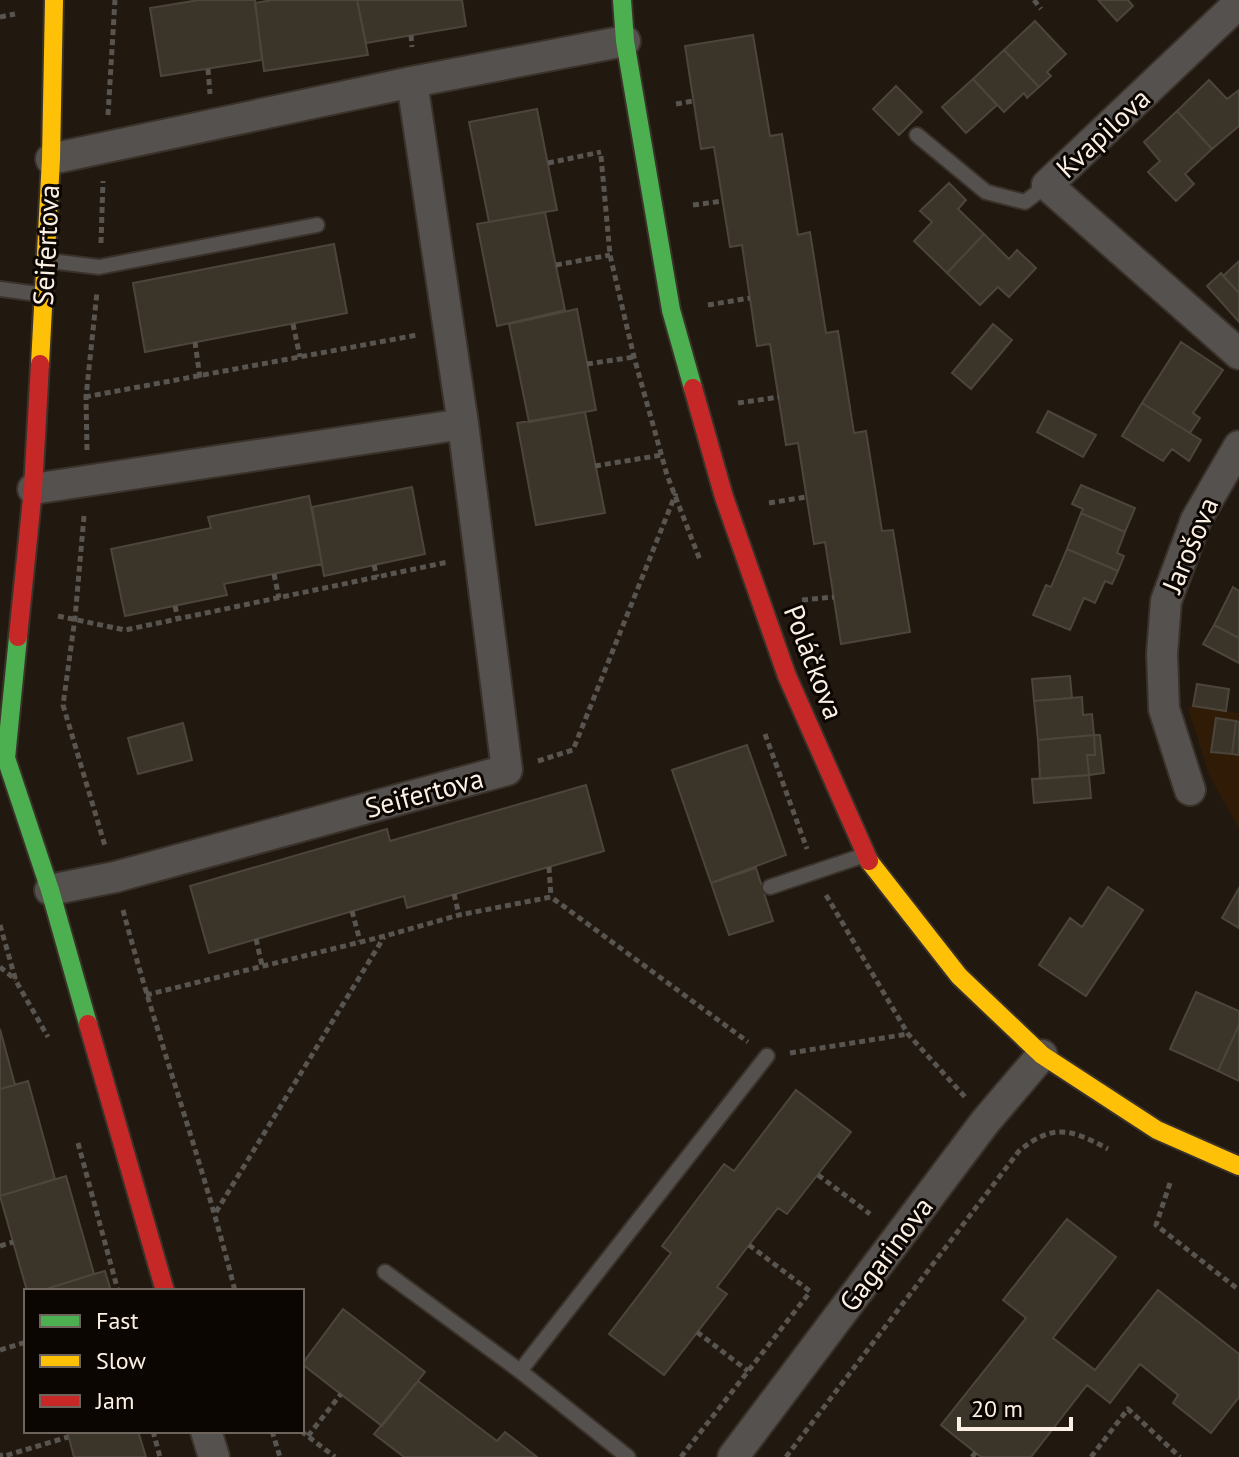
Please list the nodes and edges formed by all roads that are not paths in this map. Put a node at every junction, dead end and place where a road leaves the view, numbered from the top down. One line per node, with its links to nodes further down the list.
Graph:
1 (54, 0): 7 (street, Seifertova)
2 (622, 0): 4 (street, Poláčkova)
3 (1239, 3): 8 (street, Kvapilova)
4 (625, 41): 5 (street); 20 (street, Poláčkova)
5 (412, 82): 7 (street); 14 (street, Seifertova)
6 (917, 135): 8 (lane)
7 (51, 159): 10 (street, Seifertova)
8 (1047, 185): 13 (street, Kvapilova)
9 (317, 225): 10 (lane)
10 (44, 260): 12 (street, Seifertova)
11 (0, 289): 12 (lane)
12 (43, 295): 17 (street, Seifertova)
13 (1239, 354)
14 (463, 424): 17 (street); 22 (street, Seifertova)
15 (1239, 446): 16 (street, Jarošova)
16 (1231, 478): 19 (street, Jarošova)
17 (33, 489): 18 (street, Seifertova)
18 (3, 758): 22 (street, Seifertova)
19 (1190, 790)
20 (864, 855): 21 (lane); 23 (street, Poláčkova)
21 (770, 887)
22 (50, 890): 27 (street, Seifertova)
23 (1042, 1055): 25 (street, Poláčkova); 32 (street, Gagarinova)
24 (767, 1056): 28 (lane)
25 (1239, 1166)
26 (385, 1272): 28 (lane)
27 (164, 1289)
28 (520, 1371): 31 (lane)
29 (207, 1433): 30 (street)
30 (214, 1457)
31 (628, 1457)
32 (733, 1457)

